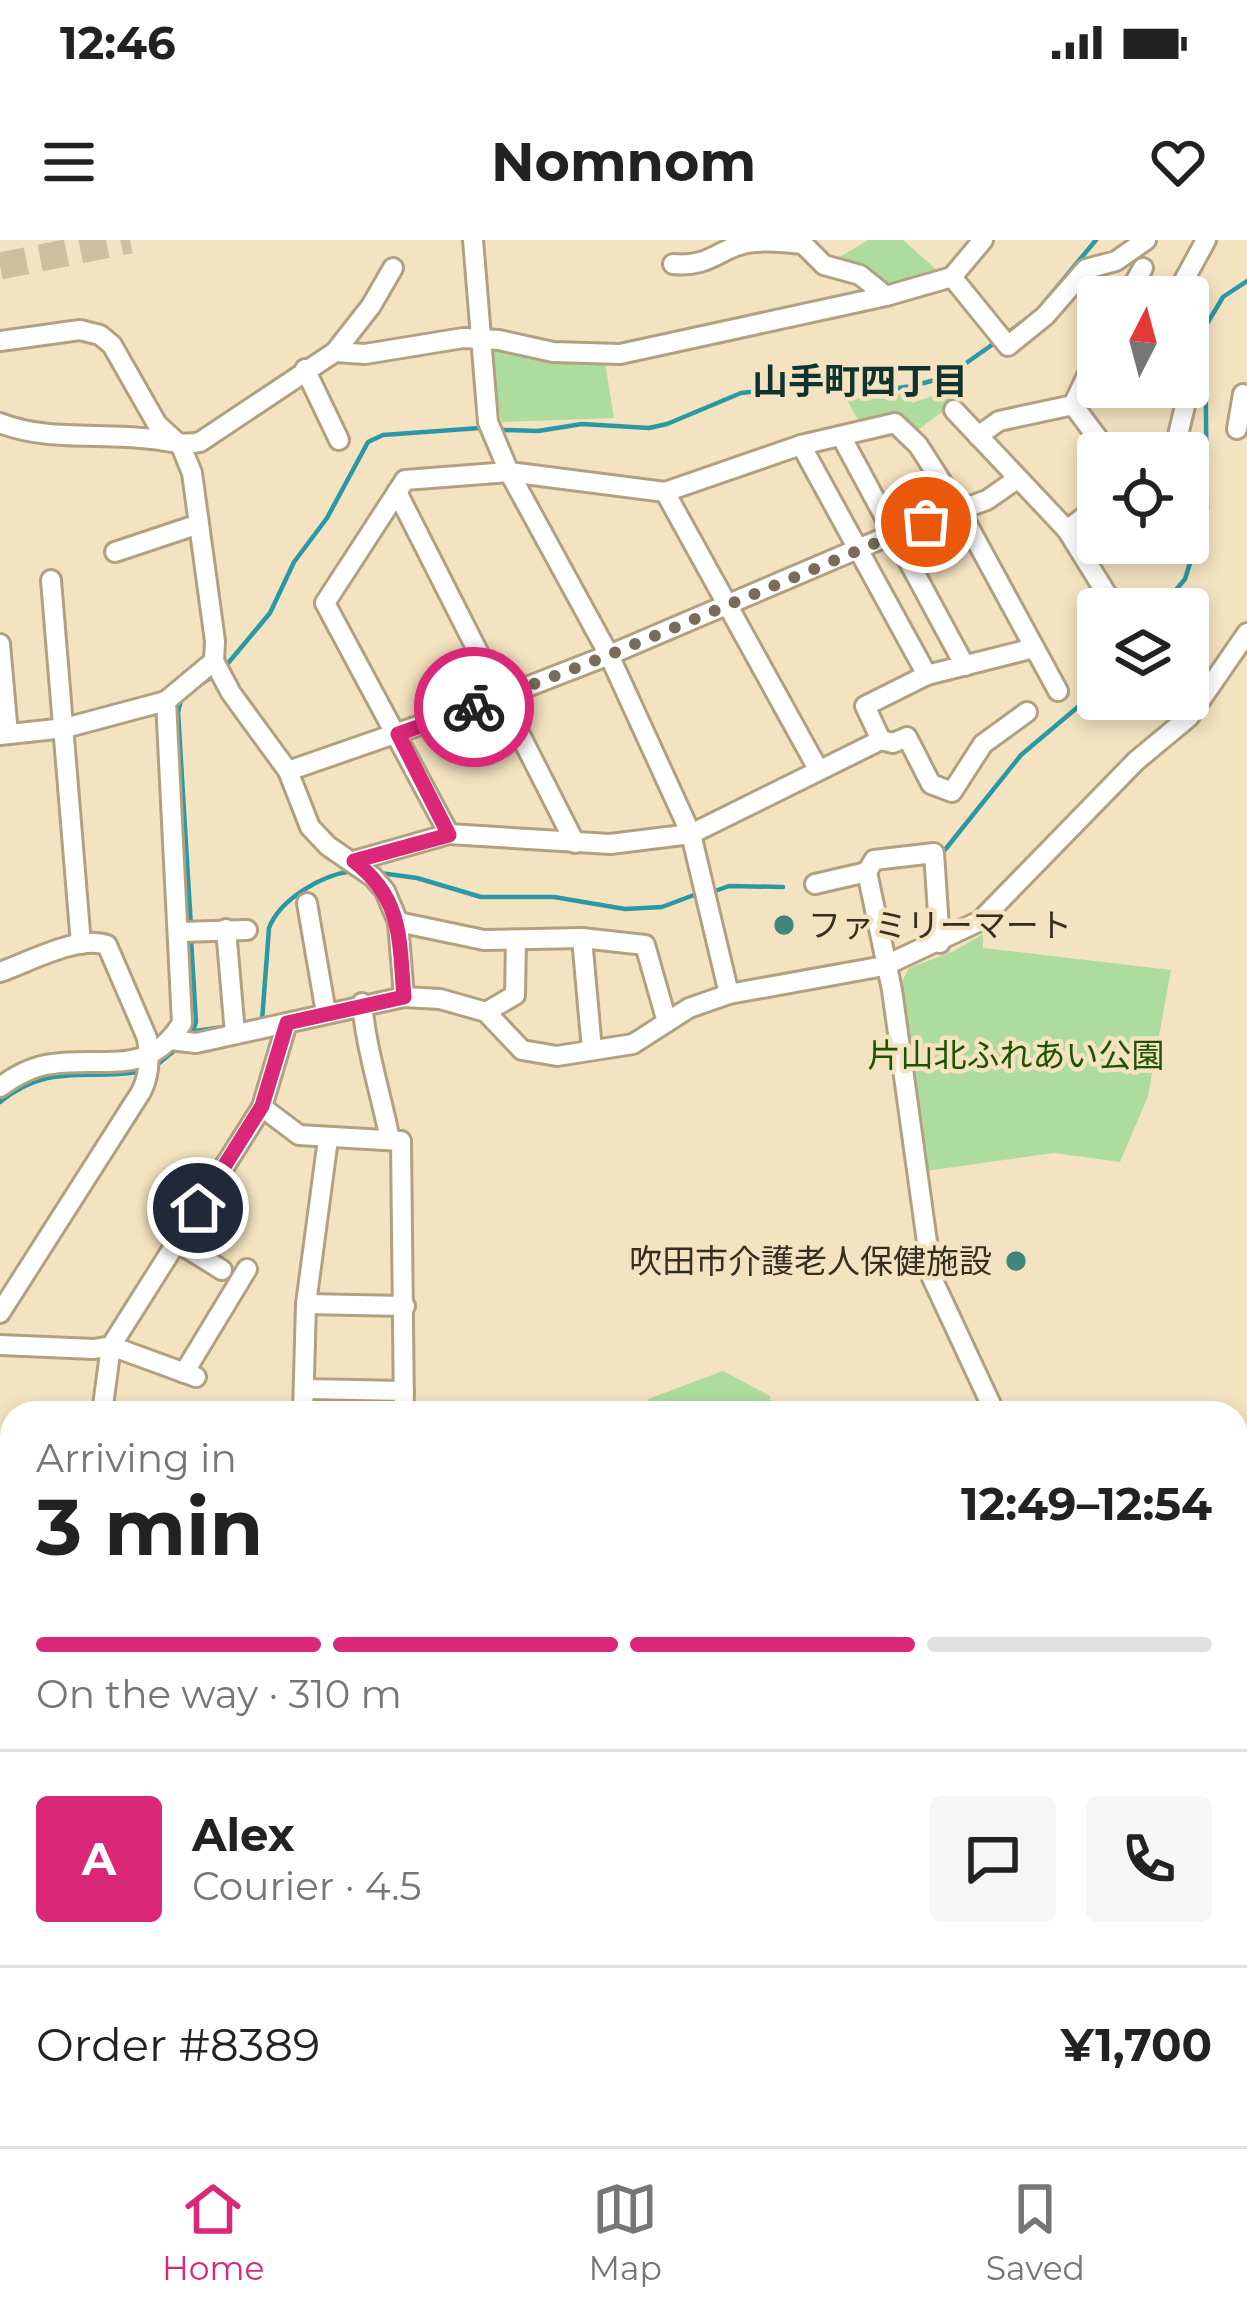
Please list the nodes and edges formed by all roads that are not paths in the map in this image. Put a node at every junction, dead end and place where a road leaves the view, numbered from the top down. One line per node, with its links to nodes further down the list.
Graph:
1 (473, 240): 13 (street)
2 (956, 240): 5 (street)
3 (1146, 240): 11 (street)
4 (1206, 240): 10 (street)
5 (978, 247): 11 (street)
6 (674, 264): 12 (street)
7 (392, 268): 15 (street)
8 (1143, 268): 9 (street)
9 (1138, 276)
10 (1186, 276)
11 (952, 277): 12 (street)
12 (886, 296): 13 (street)
13 (480, 339): 15 (street); 29 (street)
14 (0, 340): 27 (street)
15 (335, 352): 16 (street)
16 (305, 368): 26 (street); 27 (street)
17 (1240, 393): 22 (street)
18 (1077, 397): 19 (street)
19 (1073, 405): 23 (street); 25 (street)
20 (954, 410): 25 (street)
21 (0, 423): 27 (street)
22 (1237, 429)
23 (1093, 432)
24 (841, 436): 28 (street); 33 (street); 37 (street)
25 (978, 436): 30 (street)
26 (339, 440)
27 (190, 444): 35 (street)
28 (801, 445): 32 (street); 38 (street)
29 (509, 472): 31 (street); 32 (street); 46 (street)
30 (1016, 479): 33 (street); 36 (street)
31 (397, 492): 52 (street); 57 (street)
32 (665, 492): 42 (street)
33 (958, 509): 37 (street); 45 (street)
34 (1077, 522): 36 (street)
35 (199, 524): 39 (street); 48 (street)
36 (1067, 530): 41 (street)
37 (893, 534): 38 (street); 47 (street)
38 (857, 550): 42 (street); 50 (street)
39 (115, 552)
40 (51, 580): 56 (street)
41 (1102, 588)
42 (728, 605): 46 (street); 60 (street)
43 (1247, 633): 49 (street)
44 (0, 644): 58 (street)
45 (1034, 648): 47 (street); 51 (street)
46 (609, 655): 52 (street); 62 (street)
47 (964, 666): 50 (street)
48 (218, 668): 53 (street); 61 (street)
49 (1209, 672)
50 (927, 675): 59 (street)
51 (1058, 692)
52 (501, 697): 57 (street); 64 (street)
53 (166, 701): 56 (street); 72 (street)
54 (1027, 712): 59 (street)
55 (1184, 720): 75 (street)
56 (64, 728): 58 (street); 76 (street)
57 (398, 734): 61 (street); 63 (street)
58 (4, 735)
59 (880, 740): 60 (street)
60 (818, 769): 62 (street)
61 (288, 771): 65 (street)
62 (691, 834): 64 (street); 79 (street)
63 (449, 835): 64 (street); 65 (street)
64 (575, 843)
65 (354, 861): 69 (street)
66 (867, 872): 67 (street); 75 (street); 77 (street)
67 (815, 884)
68 (307, 903): 83 (street)
69 (398, 922): 74 (street); 80 (street)
70 (226, 929): 71 (street); 72 (street); 86 (street)
71 (247, 930)
72 (189, 931): 87 (street)
73 (582, 938): 74 (street); 84 (street); 88 (street)
74 (516, 940): 82 (street)
75 (940, 943): 77 (street)
76 (80, 944): 78 (street); 89 (street)
77 (884, 966): 79 (street); 107 (street)
78 (0, 972)
79 (729, 994): 84 (street)
80 (404, 997): 81 (street); 82 (street)
81 (362, 1003): 83 (street); 93 (street)
82 (485, 1012): 88 (street)
83 (326, 1013): 85 (street)
84 (667, 1022): 88 (street)
85 (287, 1023): 86 (street); 91 (street)
86 (235, 1034): 87 (street)
87 (179, 1042): 89 (street)
88 (592, 1050)
89 (149, 1053): 90 (street); 99 (street)
90 (0, 1087)
91 (262, 1106): 92 (street); 94 (street)
92 (328, 1139): 93 (street); 97 (street)
93 (390, 1140): 98 (street)
94 (177, 1242): 96 (street); 101 (street)
95 (247, 1269): 101 (street)
96 (222, 1270)
97 (306, 1304): 98 (street); 102 (street)
98 (405, 1306): 103 (street)
99 (0, 1313)
100 (0, 1345): 101 (street)
101 (111, 1346): 104 (street)
102 (304, 1389): 103 (street); 105 (street)
103 (404, 1390): 106 (street)
104 (104, 1401)
105 (304, 1401)
106 (404, 1401)
107 (989, 1401)

